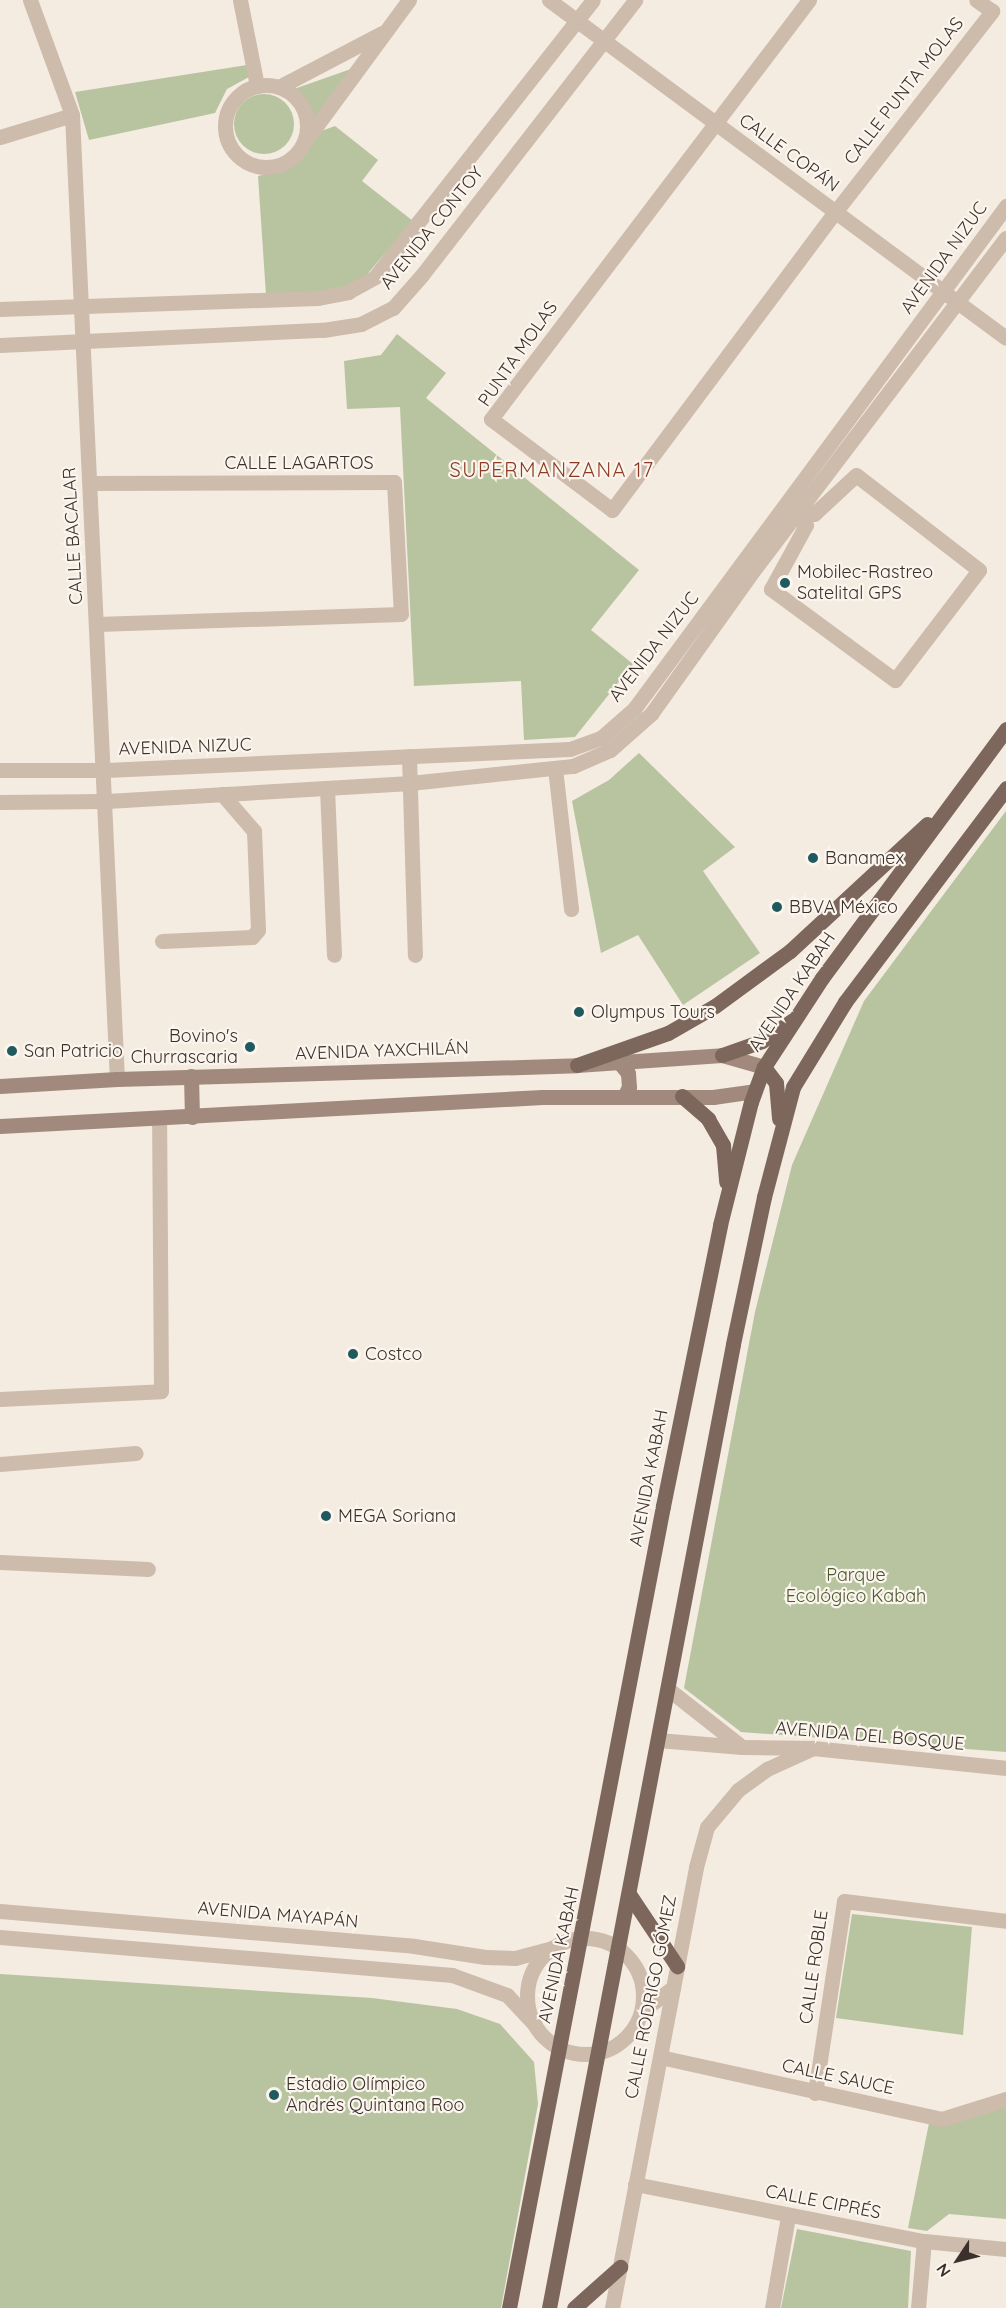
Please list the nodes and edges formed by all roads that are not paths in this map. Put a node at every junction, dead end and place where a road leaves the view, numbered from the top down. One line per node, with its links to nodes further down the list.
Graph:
1 (30, 0): 14 (street, CALLE BACALAR)
2 (240, 0): 12 (street)
3 (409, 0): 10 (street)
4 (549, 0): 9 (street, CALLE COPÁN)
5 (593, 0): 9 (street, AVENIDA CONTOY)
6 (635, 0): 11 (street, AVENIDA CONTOY)
7 (809, 0): 15 (street)
8 (976, 0): 19 (street, CALLE PUNTA MOLAS)
9 (577, 21): 11 (street, CALLE COPÁN); 23 (street, AVENIDA CONTOY)
10 (384, 32): 13 (street); 17 (street)
11 (604, 41): 15 (street, CALLE COPÁN); 26 (street, AVENIDA CONTOY)
12 (256, 86): 13 (street); 17 (street)
13 (279, 87): 17 (street)
14 (72, 115): 16 (street); 23 (street, CALLE BACALAR)
15 (714, 122): 19 (street, CALLE COPÁN); 19 (street, PUNTA MOLAS)
16 (0, 137)
17 (299, 150)
18 (1006, 206): 21 (street, AVENIDA NIZUC)
19 (836, 211): 21 (street, CALLE COPÁN)
20 (1006, 238): 22 (street, AVENIDA NIZUC)
21 (943, 292): 22 (street, CALLE COPÁN); 30 (street, AVENIDA NIZUC)
22 (957, 302): 25 (street, CALLE COPÁN); 29 (street, AVENIDA NIZUC)
23 (82, 304): 24 (street, AVENIDA CONTOY); 26 (street, CALLE BACALAR)
24 (0, 309)
25 (1006, 338)
26 (83, 340): 27 (street, AVENIDA CONTOY); 28 (street, CALLE BACALAR)
27 (0, 345)
28 (90, 483): 31 (street, CALLE BACALAR); 31 (street, CALLE LAGARTOS)
29 (801, 516): 29 (street); 30 (street, AVENIDA NIZUC)
30 (751, 563): 33 (street, AVENIDA NIZUC); 34 (street, AVENIDA NIZUC)
31 (97, 624): 36 (street, CALLE BACALAR)
32 (1006, 729): 38 (main road, AVENIDA KABAH)
33 (409, 756): 36 (street, AVENIDA NIZUC); 37 (street)
34 (555, 768): 37 (street, AVENIDA NIZUC); 44 (street)
35 (0, 770): 36 (street, AVENIDA NIZUC)
36 (105, 770): 42 (street, CALLE BACALAR)
37 (410, 783): 39 (street, AVENIDA NIZUC); 47 (street)
38 (963, 787): 48 (main road, AVENIDA KABAH); 52 (main road)
39 (327, 788): 41 (street, AVENIDA NIZUC); 46 (street)
40 (1006, 788): 49 (main road)
41 (222, 794): 42 (street, AVENIDA NIZUC); 45 (street)
42 (106, 801): 43 (street, AVENIDA NIZUC); 55 (street, CALLE BACALAR)
43 (0, 802)
44 (571, 909)
45 (162, 941)
46 (334, 955)
47 (415, 955)
48 (801, 1015): 50 (main road); 53 (main road, AVENIDA KABAH)
49 (816, 1049): 56 (main road); 64 (main road)
50 (722, 1055): 51 (main road, AVENIDA YAXCHILÁN); 53 (main road, AVENIDA YAXCHILÁN)
51 (619, 1062): 52 (main road, AVENIDA YAXCHILÁN); 60 (main road)
52 (577, 1065): 54 (main road, AVENIDA YAXCHILÁN)
53 (764, 1067): 56 (main road); 58 (main road, AVENIDA KABAH)
54 (191, 1076): 55 (main road, AVENIDA YAXCHILÁN); 61 (main road)
55 (117, 1079): 57 (main road, AVENIDA YAXCHILÁN)
56 (776, 1083): 58 (main road); 64 (main road)
57 (0, 1086)
58 (755, 1091): 59 (main road); 65 (main road, AVENIDA KABAH)
59 (682, 1096): 60 (main road); 65 (main road)
60 (624, 1097): 61 (main road)
61 (192, 1117): 62 (main road)
62 (159, 1119): 63 (main road); 66 (street)
63 (0, 1126)
64 (778, 1143): 71 (main road)
65 (727, 1197): 81 (main road, AVENIDA KABAH)
66 (0, 1399)
67 (136, 1453): 68 (street)
68 (0, 1464)
69 (0, 1562): 70 (street)
70 (148, 1569)
71 (668, 1689): 72 (main road); 73 (street)
72 (658, 1740): 73 (street, AVENIDA DEL BOSQUE); 76 (main road)
73 (741, 1747): 74 (street, AVENIDA DEL BOSQUE)
74 (813, 1748): 75 (street, AVENIDA DEL BOSQUE); 86 (street, CALLE RODRIGO GÓMEZ)
75 (1006, 1768)
76 (629, 1894): 84 (main road); 86 (main road)
77 (0, 1911): 78 (street, AVENIDA MAYAPÁN)
78 (61, 1916): 82 (street); 85 (street, AVENIDA MAYAPÁN)
79 (1006, 1921): 94 (street, CALLE ROBLE)
80 (0, 1937): 82 (street)
81 (582, 1937): 83 (street, AVENIDA MAYAPÁN); 84 (street); 91 (main road, AVENIDA KABAH)
82 (59, 1942): 87 (street)
83 (552, 1948): 85 (street, AVENIDA MAYAPÁN); 90 (street)
84 (619, 1948): 89 (street); 92 (main road)
85 (485, 1957): 87 (street)
86 (677, 1966): 88 (street, CALLE RODRIGO GÓMEZ)
87 (479, 1982): 90 (street)
88 (673, 1988): 89 (street); 93 (street, CALLE RODRIGO GÓMEZ)
89 (642, 2012): 92 (street)
90 (535, 2025): 91 (street)
91 (560, 2048): 92 (street); 101 (main road, AVENIDA KABAH)
92 (597, 2053): 102 (main road)
93 (660, 2057): 94 (street, CALLE SAUCE); 96 (street, CALLE RODRIGO GÓMEZ)
94 (815, 2093): 95 (street, CALLE SAUCE)
95 (1006, 2099)
96 (635, 2184): 97 (street, CALLE CIPRÉS); 100 (street, CALLE RODRIGO GÓMEZ)
97 (788, 2216): 98 (street, CALLE CIPRÉS); 105 (street)
98 (924, 2241): 99 (street, CALLE CIPRÉS); 106 (street)
99 (1006, 2249)
100 (620, 2267): 103 (main road); 104 (street, CALLE RODRIGO GÓMEZ)
101 (509, 2308)
102 (549, 2308)
103 (574, 2308)
104 (612, 2308)
105 (772, 2308)
106 (918, 2308)

